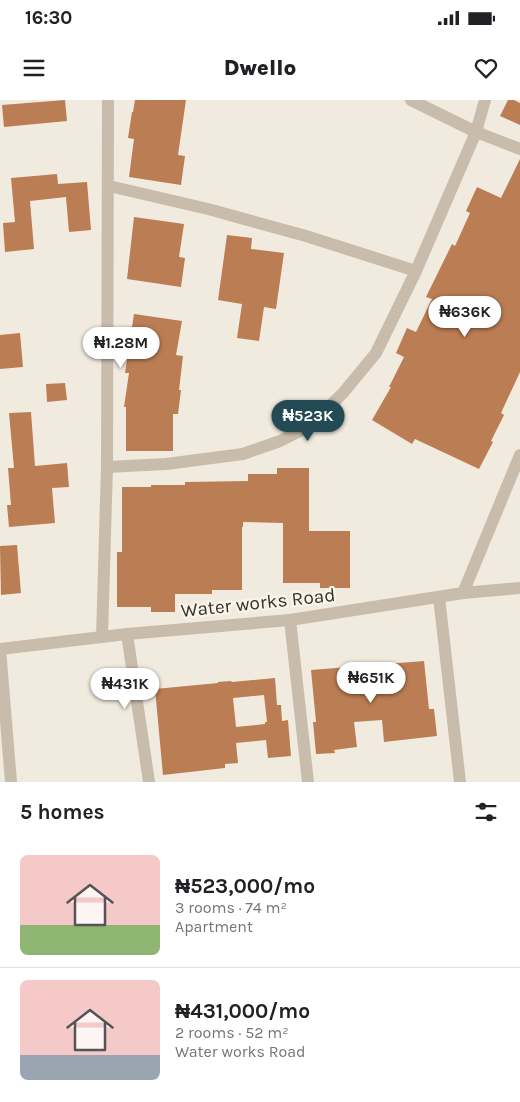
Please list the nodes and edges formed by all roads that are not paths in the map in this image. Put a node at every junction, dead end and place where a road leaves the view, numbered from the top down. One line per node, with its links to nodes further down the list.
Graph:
1 (108, 100): 6 (street)
2 (411, 100): 4 (street)
3 (485, 100): 4 (street)
4 (476, 132): 5 (street); 7 (street)
5 (520, 150)
6 (109, 186): 7 (street); 9 (street)
7 (416, 271): 9 (street)
8 (520, 455): 11 (street)
9 (107, 467): 15 (street)
10 (520, 588): 11 (street, Water works Road)
11 (463, 593): 12 (street, Water works Road)
12 (439, 597): 13 (street, Water works Road); 20 (street)
13 (290, 620): 14 (street, Water works Road); 19 (street)
14 (127, 634): 15 (street, Water works Road); 18 (street)
15 (102, 637): 16 (street, Water works Road)
16 (0, 649): 17 (street)
17 (11, 782)
18 (149, 782)
19 (308, 782)
20 (460, 782)

